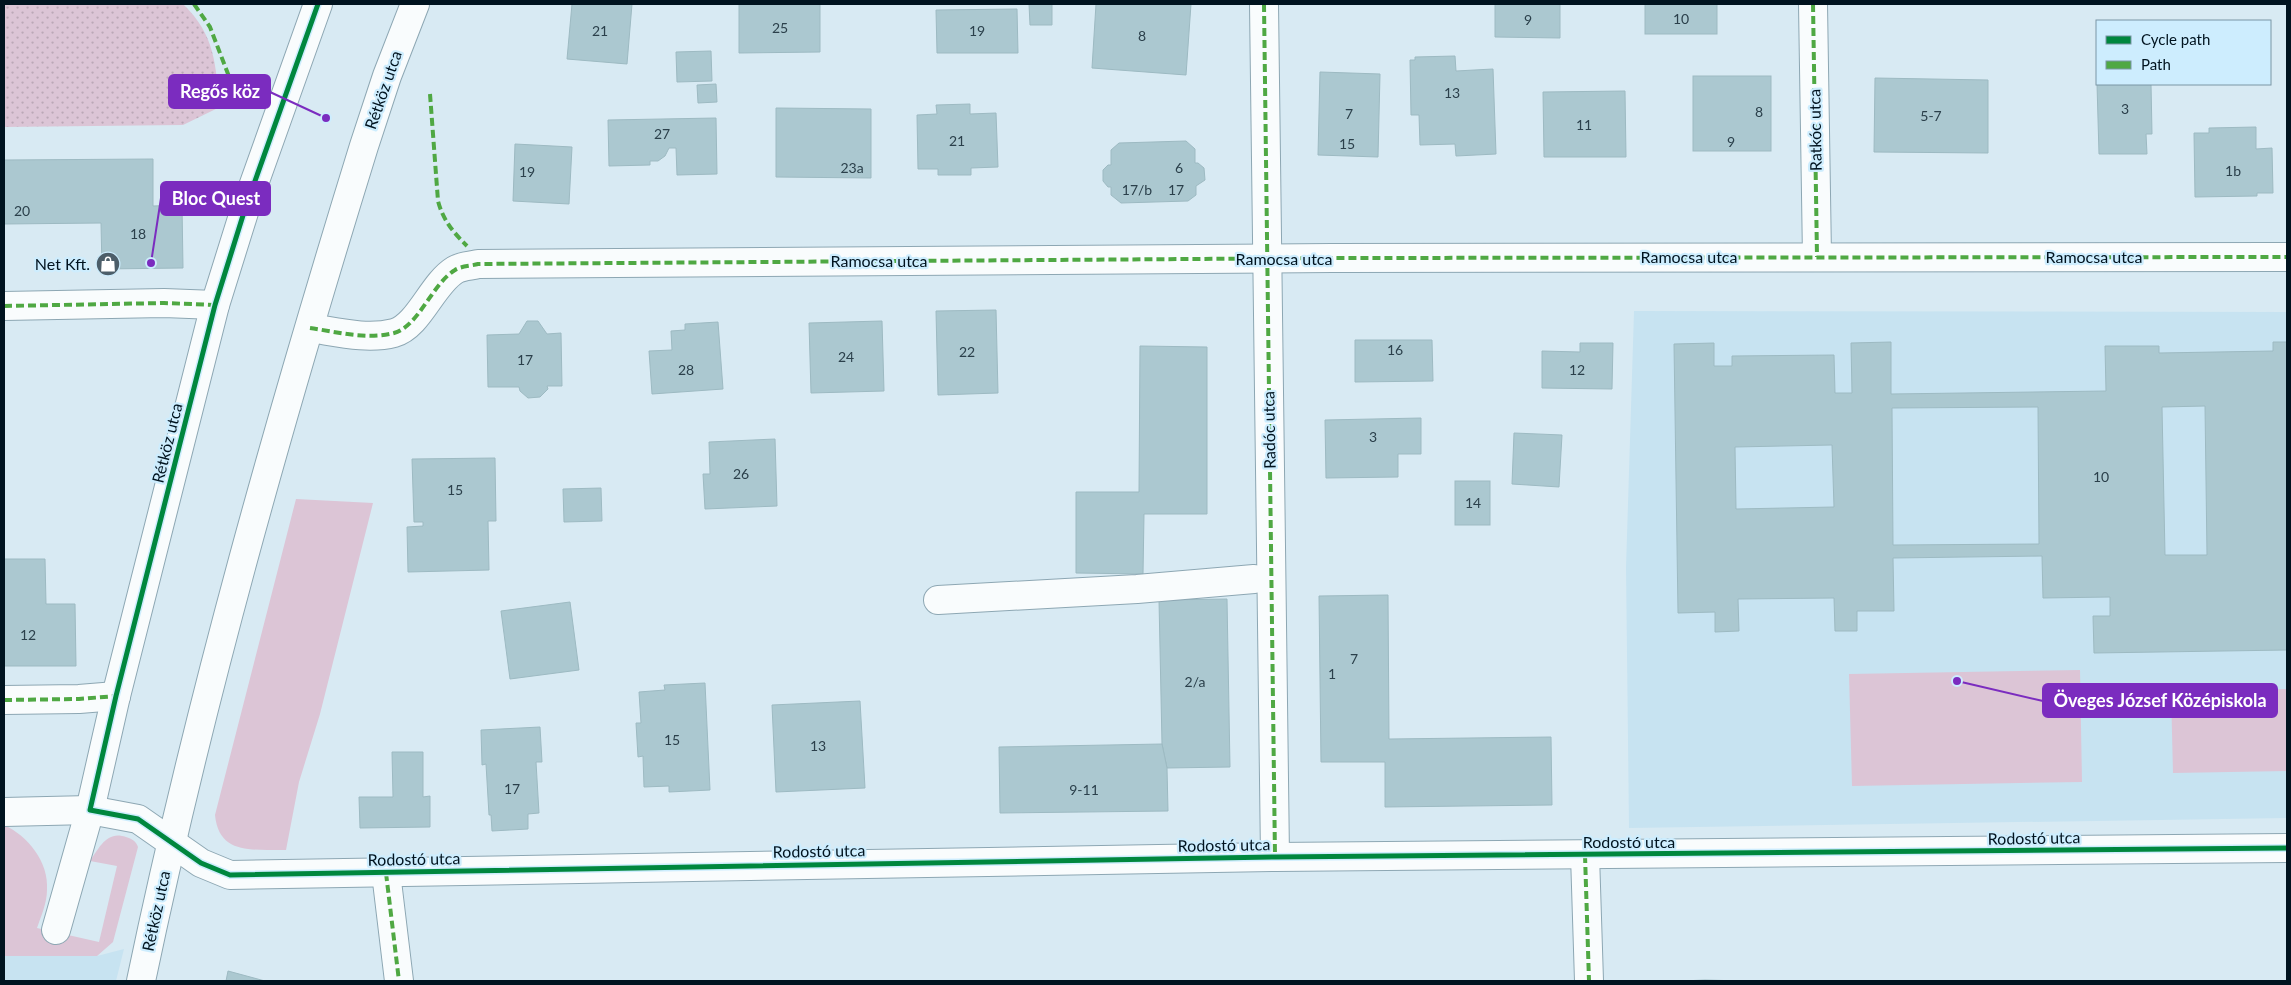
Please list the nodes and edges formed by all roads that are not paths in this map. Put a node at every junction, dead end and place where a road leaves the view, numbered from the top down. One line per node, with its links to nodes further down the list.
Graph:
1 (318, 4): 8 (street, Rétköz utca)
2 (415, 4): 10 (street, Rétköz utca)
3 (1264, 4): 7 (street, Radóc utca)
4 (1812, 4): 5 (street, Ratkóc utca)
5 (1816, 257): 6 (street, Ramocsa utca); 7 (street, Ramocsa utca)
6 (2287, 257)
7 (1267, 259): 10 (street, Ramocsa utca); 20 (street, Radóc utca)
8 (215, 305): 9 (street); 13 (street, Rétköz utca)
9 (4, 306)
10 (310, 328): 17 (street, Rétköz utca)
11 (1254, 579): 12 (street)
12 (938, 600)
13 (116, 696): 14 (street); 15 (street, Rétköz utca)
14 (4, 700)
15 (90, 810): 16 (street); 17 (street); 22 (street, Rétköz utca)
16 (4, 812)
17 (171, 842): 21 (street, Rodostó utca); 23 (street, Rétköz utca)
18 (2287, 848): 19 (street, Rodostó utca)
19 (1585, 855): 20 (street, Rodostó utca); 25 (street)
20 (1275, 857): 21 (street, Rodostó utca)
21 (386, 872): 24 (street)
22 (56, 930)
23 (141, 981)
24 (399, 981)
25 (1589, 981)

